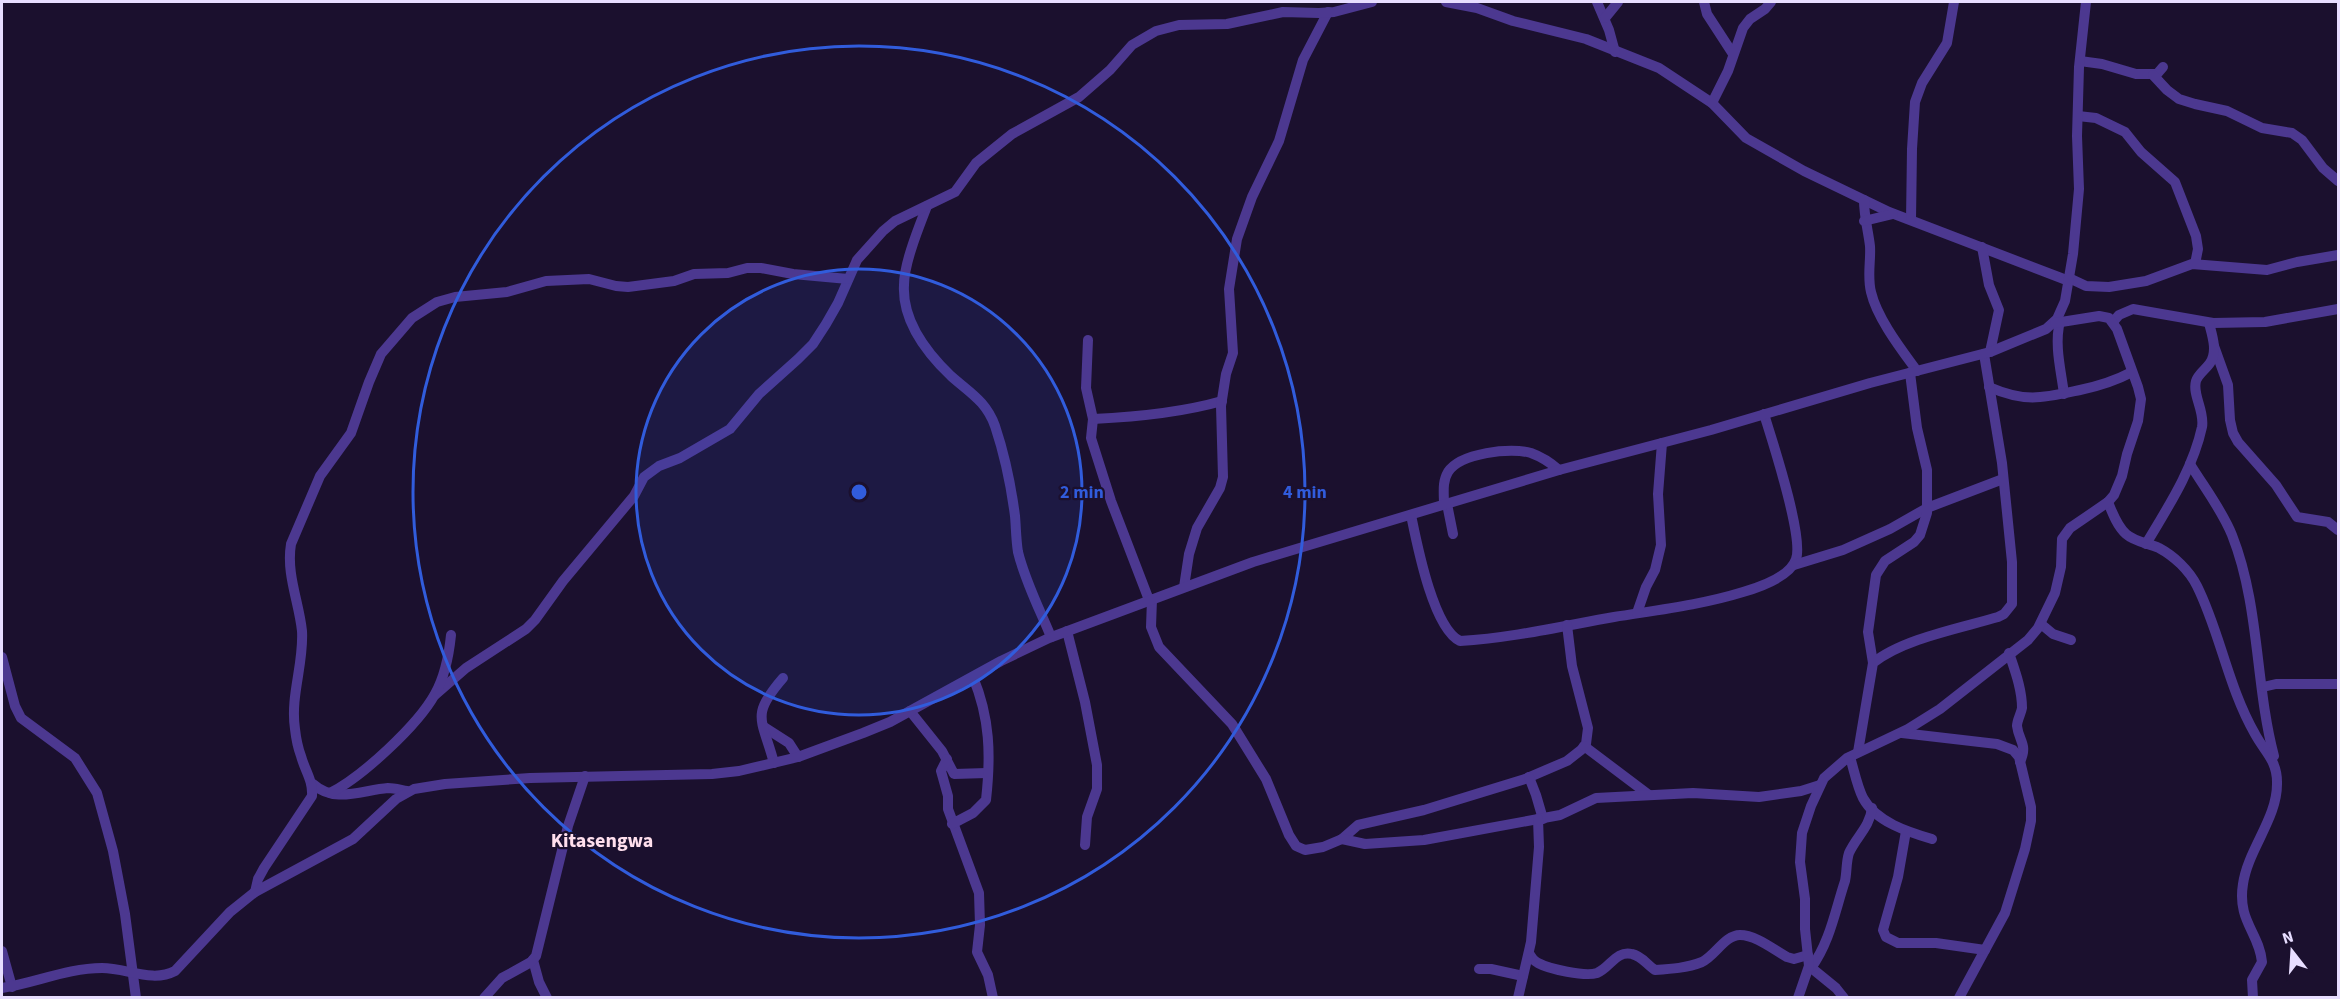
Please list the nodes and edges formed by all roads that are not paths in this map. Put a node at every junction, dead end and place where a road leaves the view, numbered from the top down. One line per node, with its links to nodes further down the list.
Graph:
1 (1320, 2): 10 (street)
2 (1372, 2): 10 (street)
3 (1446, 2): 12 (street)
4 (1597, 2): 11 (street)
5 (1618, 2): 11 (street)
6 (1704, 2): 13 (street)
7 (1771, 2): 13 (street)
8 (1954, 2): 23 (street)
9 (2086, 2): 14 (street)
10 (1326, 13): 21 (street); 41 (street)
11 (1605, 18): 12 (street)
12 (1615, 52): 17 (street)
13 (1733, 54): 17 (street)
14 (2080, 61): 16 (street); 18 (street)
15 (2163, 67): 16 (street)
16 (2153, 75): 19 (street)
17 (1712, 103): 20 (street)
18 (2078, 116): 27 (street); 29 (street)
19 (2338, 181)
20 (1864, 200): 22 (street); 24 (street)
21 (927, 206): 28 (street); 63 (street)
22 (1894, 214): 23 (street); 24 (street)
23 (1911, 220): 25 (street)
24 (1864, 221): 37 (street)
25 (1982, 247): 29 (street); 36 (street)
26 (2338, 255): 27 (street)
27 (2195, 264): 29 (street)
28 (849, 279): 72 (street); 86 (street)
29 (2069, 280): 31 (street)
30 (2338, 309): 33 (street)
31 (2057, 322): 32 (street); 36 (street); 40 (street)
32 (2113, 322): 33 (street); 38 (street)
33 (2209, 322): 35 (street)
34 (1088, 340): 43 (street)
35 (2214, 346): 45 (street); 52 (street)
36 (1987, 353): 37 (street); 39 (street)
37 (1914, 372): 42 (street); 50 (street)
38 (2132, 372): 40 (street); 48 (street)
39 (1989, 387): 40 (street); 47 (street)
40 (2064, 394)
41 (1222, 401): 43 (street); 56 (street)
42 (1764, 414): 44 (street); 55 (street)
43 (1093, 419): 57 (street)
44 (1662, 443): 46 (street); 58 (street)
45 (2190, 464): 54 (street); 71 (street)
46 (1559, 470): 49 (street); 49 (street)
47 (2003, 479): 50 (street); 67 (street)
48 (2108, 502): 54 (street); 59 (street)
49 (1445, 504): 51 (street); 53 (street)
50 (1927, 508): 55 (street); 67 (street)
51 (1411, 514): 56 (street); 60 (street)
52 (2338, 530)
53 (1453, 534)
54 (2146, 544): 82 (street)
55 (1794, 565): 58 (street)
56 (1184, 587): 57 (street)
57 (1151, 599): 61 (street); 96 (street)
58 (1637, 613): 60 (street)
59 (2041, 624): 64 (street); 65 (street)
60 (1567, 625): 76 (street)
61 (1068, 631): 63 (street); 97 (street)
62 (451, 635): 72 (street)
63 (1051, 638): 68 (street)
64 (2071, 640)
65 (2009, 653): 75 (street); 80 (street)
66 (2, 657): 105 (street)
67 (1873, 663): 77 (street)
68 (973, 677): 73 (street); 83 (street)
69 (783, 678): 74 (street)
70 (2338, 684): 71 (street)
71 (2263, 687): 82 (street)
72 (435, 695): 89 (street)
73 (910, 711): 78 (street); 79 (street)
74 (764, 727): 78 (street); 81 (street)
75 (1902, 733): 77 (street); 80 (street)
76 (1584, 746): 85 (street); 90 (street)
77 (1854, 754): 87 (street); 91 (street)
78 (798, 757): 81 (street)
79 (947, 759): 83 (street); 93 (street)
80 (2020, 762): 99 (street)
81 (774, 763): 84 (street)
82 (2276, 766): 116 (street)
83 (987, 773): 93 (street)
84 (585, 776): 88 (street); 102 (street)
85 (1529, 777): 92 (street); 96 (street)
86 (313, 784): 89 (street); 98 (street)
87 (1820, 785): 90 (street); 103 (street)
88 (407, 791): 89 (street); 98 (street)
89 (330, 793)
90 (1649, 795): 92 (street)
91 (1872, 808): 94 (street); 103 (street)
92 (1540, 819): 96 (street); 101 (street)
93 (952, 824): 111 (street)
94 (1906, 831): 95 (street); 99 (street)
95 (1932, 838)
96 (1342, 839)
97 (1085, 845)
98 (255, 892): 105 (street)
99 (1985, 950): 115 (street)
100 (2, 951): 107 (street)
101 (1528, 953): 103 (street); 106 (street)
102 (532, 960): 109 (street); 110 (street)
103 (1809, 963): 113 (street); 114 (street)
104 (1479, 969): 106 (street)
105 (133, 972): 107 (street); 108 (street)
106 (1523, 976): 112 (street)
107 (7, 988)
108 (136, 998)
109 (484, 998)
110 (547, 998)
111 (993, 998)
112 (1518, 998)
113 (1798, 998)
114 (1844, 998)
115 (1959, 998)
116 (2253, 998)

